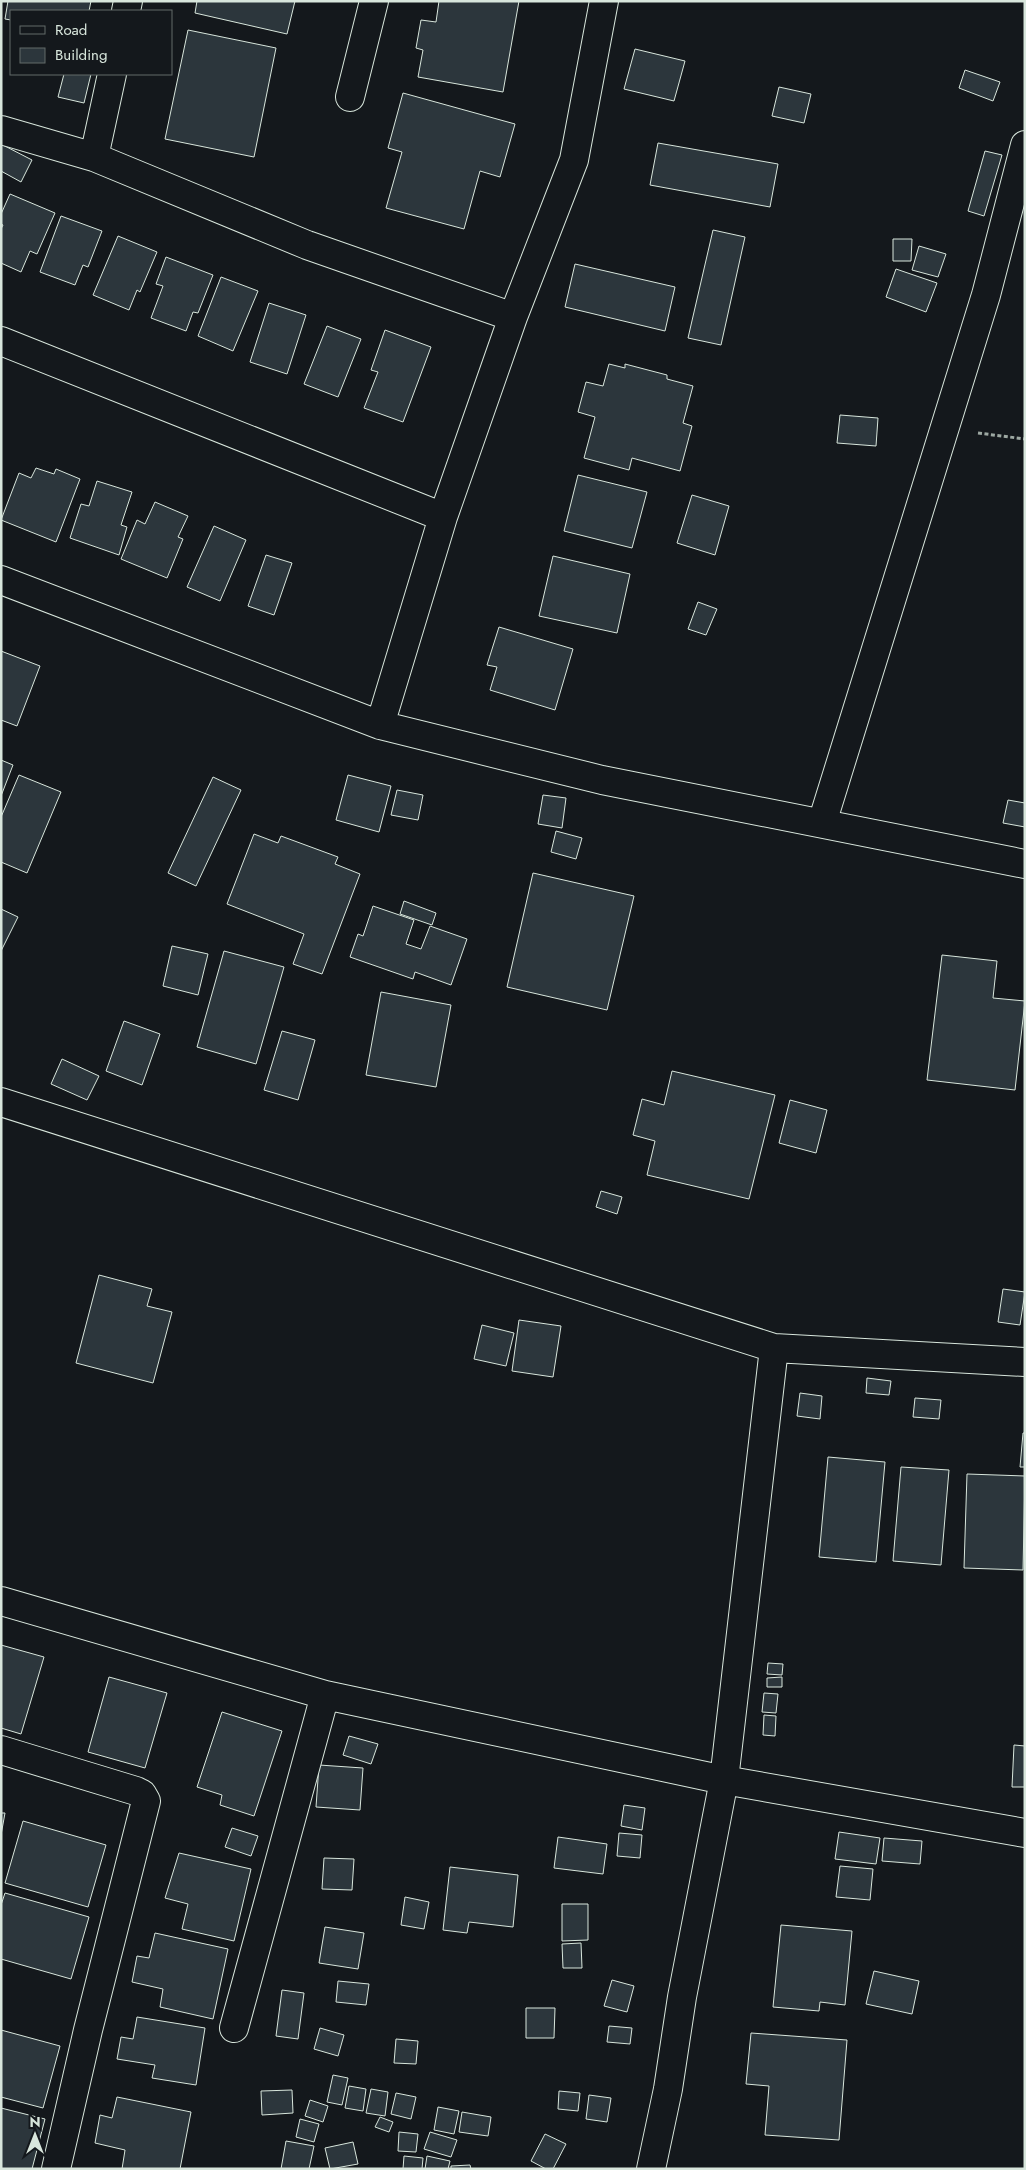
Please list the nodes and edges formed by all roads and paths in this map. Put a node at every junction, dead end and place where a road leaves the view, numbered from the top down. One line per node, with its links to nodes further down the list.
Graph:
1 (374, 1): 4 (street)
2 (604, 1): 8 (street)
3 (112, 75): 7 (street)
4 (350, 97)
5 (1, 130): 7 (street)
6 (1025, 145): 10 (street)
7 (94, 157): 8 (street)
8 (513, 316): 12 (street)
9 (1, 340): 12 (street)
10 (945, 429): 11 (path); 15 (street)
11 (1025, 439)
12 (443, 517): 14 (street)
13 (1, 580): 14 (street)
14 (380, 725): 15 (street)
15 (822, 823): 16 (street)
16 (1025, 864)
17 (1, 1102): 18 (street)
18 (774, 1348): 19 (street); 23 (street)
19 (1025, 1362)
20 (1, 1601): 21 (street)
21 (325, 1695): 23 (street); 25 (street)
22 (1, 1750): 26 (street)
23 (724, 1780): 24 (street); 27 (street)
24 (1025, 1833)
25 (234, 2028)
26 (56, 2169)
27 (651, 2169)

